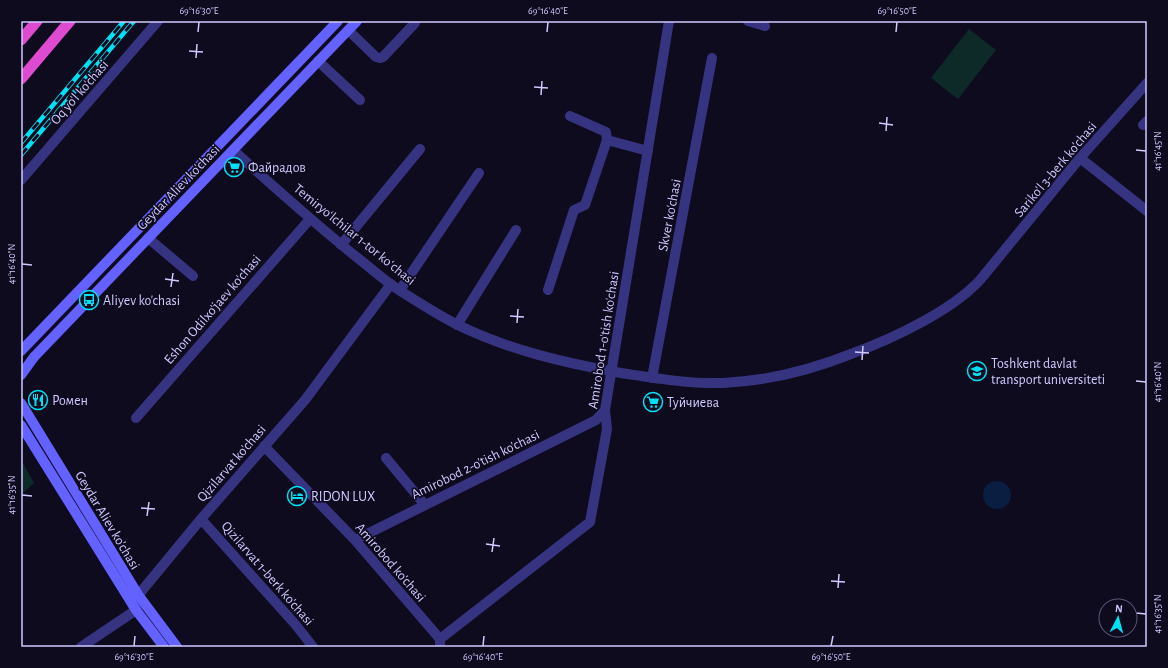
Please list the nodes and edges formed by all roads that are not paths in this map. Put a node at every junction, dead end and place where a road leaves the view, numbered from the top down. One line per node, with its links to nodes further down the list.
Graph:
1 (37, 21): 11 (highway)
2 (70, 21): 14 (highway)
3 (158, 21): 25 (street, Oq yo'l ko'chasi)
4 (338, 21): 19 (main road, Geydar Aliev ko'chasi)
5 (357, 21): 10 (main road, Geydar Aliev ko'chasi)
6 (668, 21): 22 (street, Amirobod 1-o'tish ko'chasi)
7 (748, 21): 9 (street)
8 (415, 23): 10 (street)
9 (765, 26)
10 (348, 30): 13 (main road, Geydar Aliev ko'chasi)
11 (21, 40)
12 (712, 58): 41 (street, Skver ko'chasi)
13 (318, 61): 16 (street); 21 (main road, Geydar Aliev ko'chasi)
14 (21, 79)
15 (1147, 83): 23 (street, Sariko'l 3-berk ko'chasi)
16 (360, 100)
17 (570, 116): 18 (street)
18 (607, 140): 22 (street); 35 (street)
19 (223, 141): 21 (main road); 33 (main road, Geydar Aliev ko'chasi)
20 (420, 149): 30 (street)
21 (233, 150): 27 (street, Temiryo‘lchilar 1-tor koʻchasi); 29 (main road, Geydar Aliev ko'chasi)
22 (648, 151): 39 (street, Amirobod 1-o'tish ko'chasi)
23 (1080, 158): 26 (street); 31 (street, Sariko'l 3-berk ko'chasi)
24 (479, 172): 34 (street, Qizilarvat ko'chasi)
25 (21, 180)
26 (1147, 211)
27 (310, 219): 30 (street, Temiryo‘lchilar 1-tor koʻchasi); 44 (street, Eshon Odilxo'jaev ko'chasi)
28 (516, 230): 37 (street)
29 (148, 238): 32 (street); 36 (main road, Geydar Aliev ko'chasi)
30 (341, 245): 34 (street, Temiryo‘lchilar 1-tor koʻchasi)
31 (985, 274): 41 (street, Temiryo‘lchilar 1-tor koʻchasi)
32 (193, 276)
33 (88, 281): 36 (main road); 38 (main road, Geydar Aliev ko'chasi)
34 (395, 287): 37 (street, Temiryo‘lchilar 1-tor koʻchasi); 46 (street, Qizilarvat ko'chasi)
35 (548, 290)
36 (98, 291): 40 (main road, Geydar Aliev ko'chasi)
37 (457, 325): 39 (street, Temiryo‘lchilar 1-tor koʻchasi)
38 (21, 351)
39 (611, 371): 41 (street, Temiryo‘lchilar 1-tor koʻchasi); 43 (street, Amirobod 1-o'tish ko'chasi)
40 (21, 375)
41 (652, 378)
42 (21, 403): 51 (main road, Geydar Aliev ko'chasi)
43 (605, 410): 48 (street, Amirobod 2-o'tish ko'chasi); 53 (street, Amirobod 1-o'tish ko'chasi)
44 (136, 418)
45 (21, 425): 52 (main road, Geydar Aliev ko'chasi)
46 (264, 446): 49 (street, Qizilarvat ko'chasi); 50 (street, Amirobod ko'chasi)
47 (386, 458): 48 (street)
48 (425, 505): 50 (street, Amirobod 2-o'tish ko'chasi)
49 (201, 519): 51 (street, Qizilarvat ko'chasi); 57 (street, Qizilarvat 1-berk ko'chasi)
50 (354, 540): 53 (street, Amirobod ko'chasi)
51 (139, 596): 52 (street, Qizilarvat ko'chasi); 56 (main road, Geydar Aliev ko'chasi)
52 (136, 610): 54 (street); 55 (main road, Geydar Aliev ko'chasi)
53 (440, 643)
54 (82, 647)
55 (164, 647)
56 (177, 647)
57 (313, 647)

